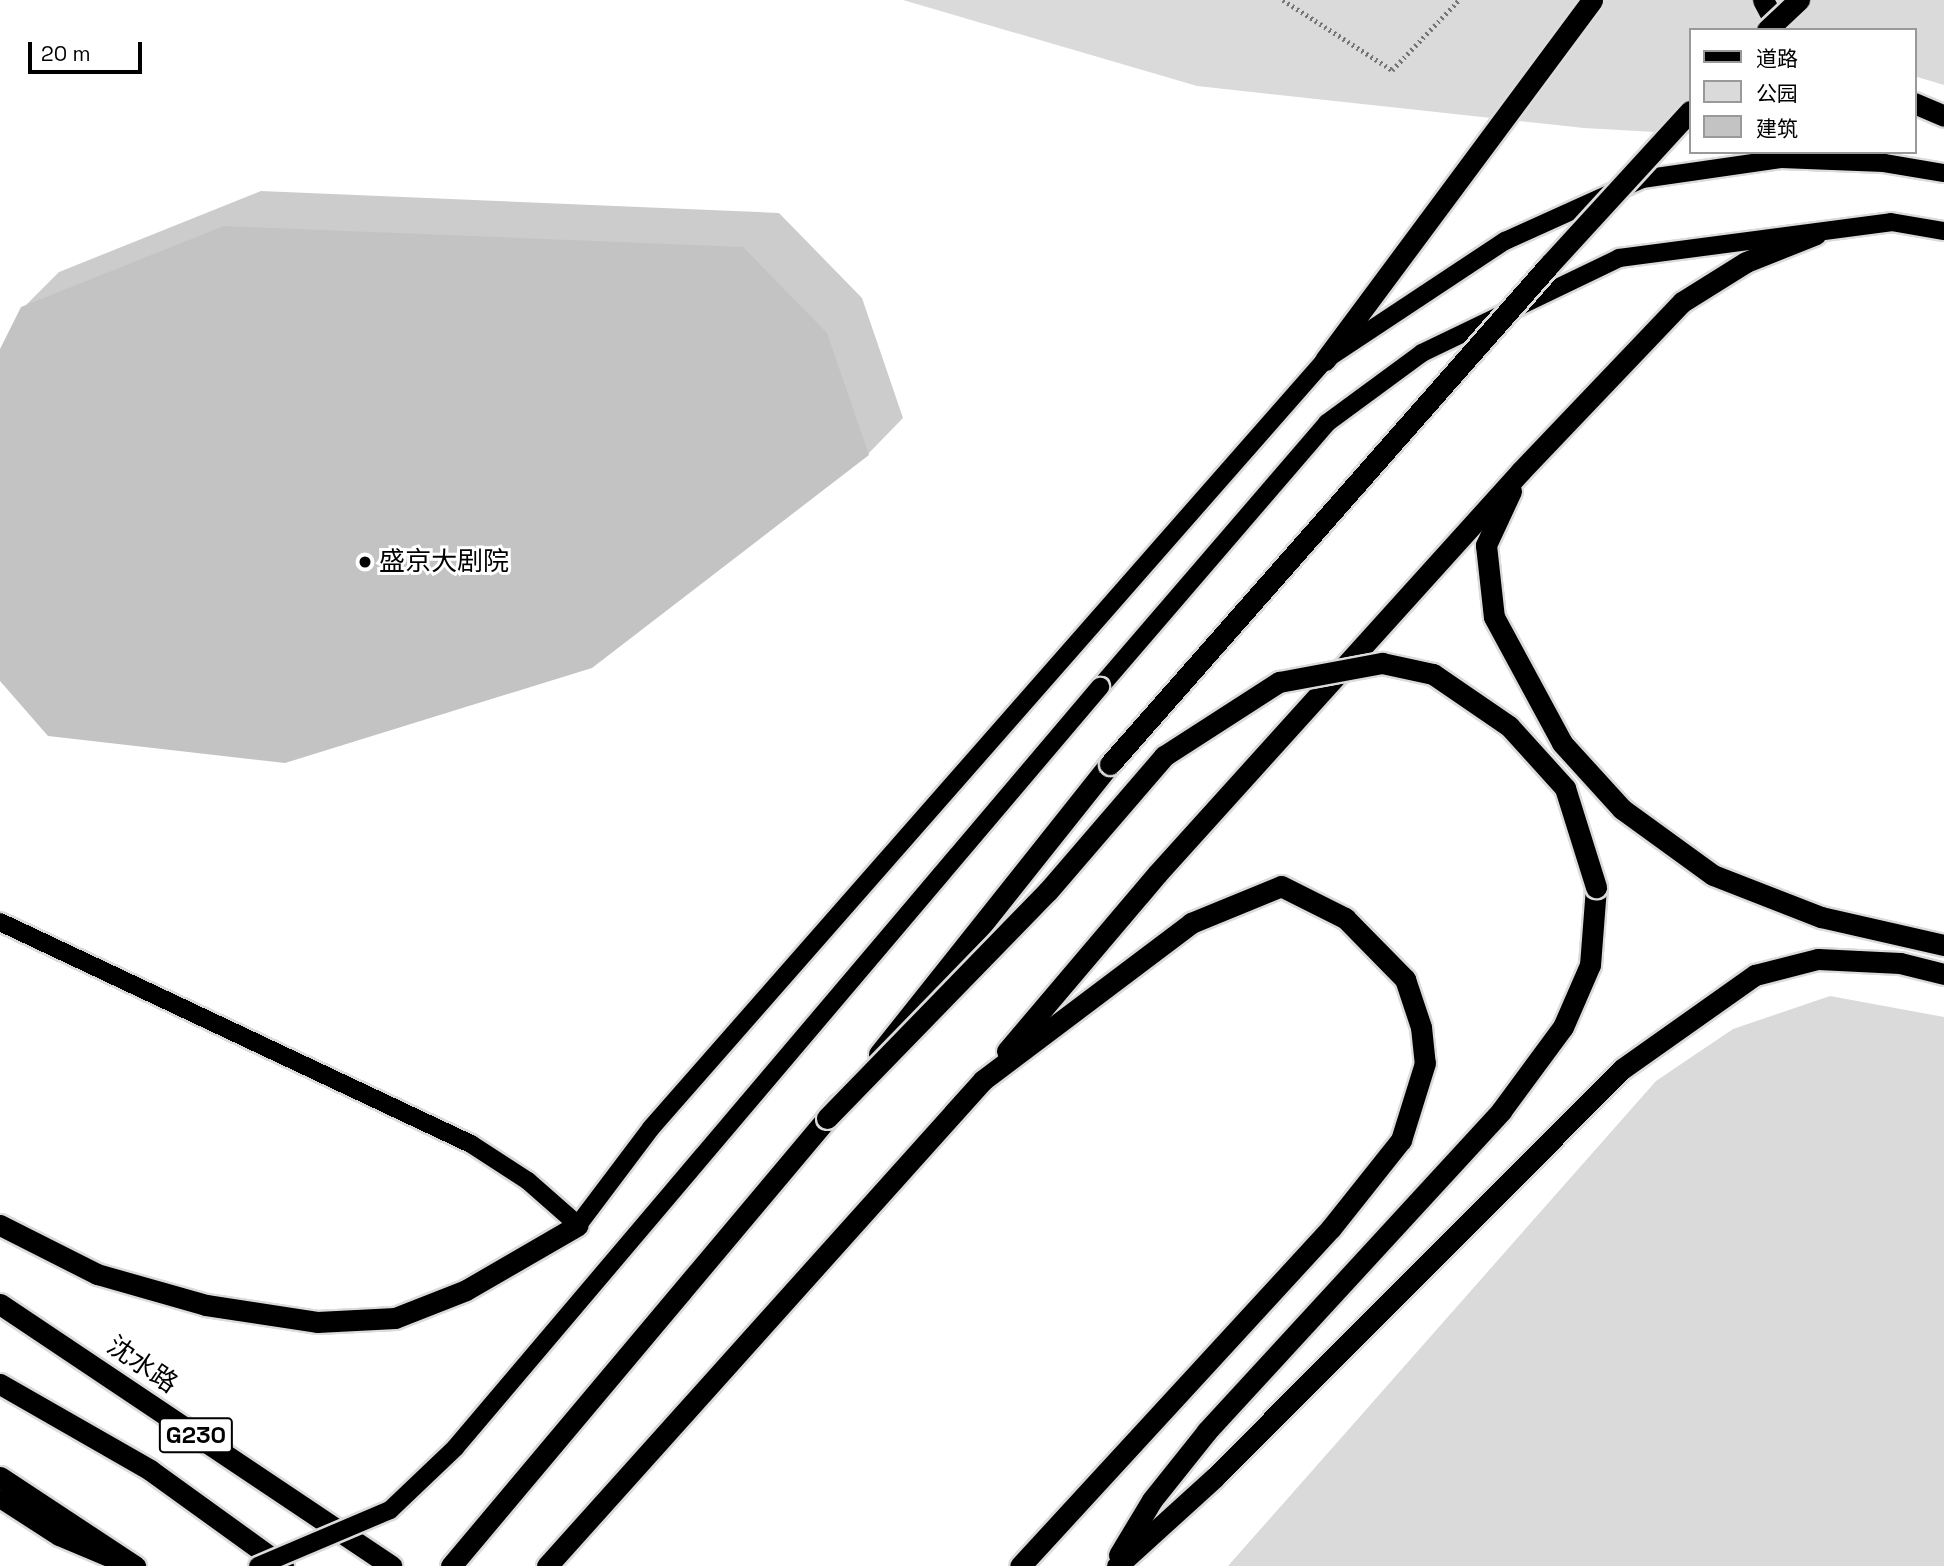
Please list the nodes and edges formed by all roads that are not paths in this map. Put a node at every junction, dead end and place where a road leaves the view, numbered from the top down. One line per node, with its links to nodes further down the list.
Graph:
1 (1591, 0): 12 (highway)
2 (1763, 0): 5 (highway)
3 (1799, 0): 4 (highway, bridge)
4 (1769, 28)
5 (1778, 28)
6 (1916, 104): 8 (highway)
7 (1688, 113): 18 (highway, bridge)
8 (1944, 116)
9 (1944, 173): 12 (main road)
10 (1944, 231): 11 (main road)
11 (1816, 234): 13 (highway); 27 (main road, bridge)
12 (1325, 360): 20 (main road)
13 (1521, 471): 15 (highway); 17 (highway)
14 (0, 922): 20 (main road)
15 (1944, 945)
16 (1944, 974): 33 (highway)
17 (983, 1080): 31 (highway); 32 (highway)
18 (827, 1118): 30 (highway); 33 (highway, bridge)
19 (0, 1225): 20 (highway)
20 (578, 1226)
21 (0, 1304): 29 (highway, 沈水路 / G230)
22 (0, 1384): 28 (highway, G230)
23 (0, 1477): 26 (highway)
24 (0, 1499): 25 (main road)
25 (128, 1566)
26 (135, 1566)
27 (258, 1566)
28 (283, 1566)
29 (392, 1566)
30 (451, 1566)
31 (547, 1566)
32 (1020, 1566)
33 (1115, 1566)

